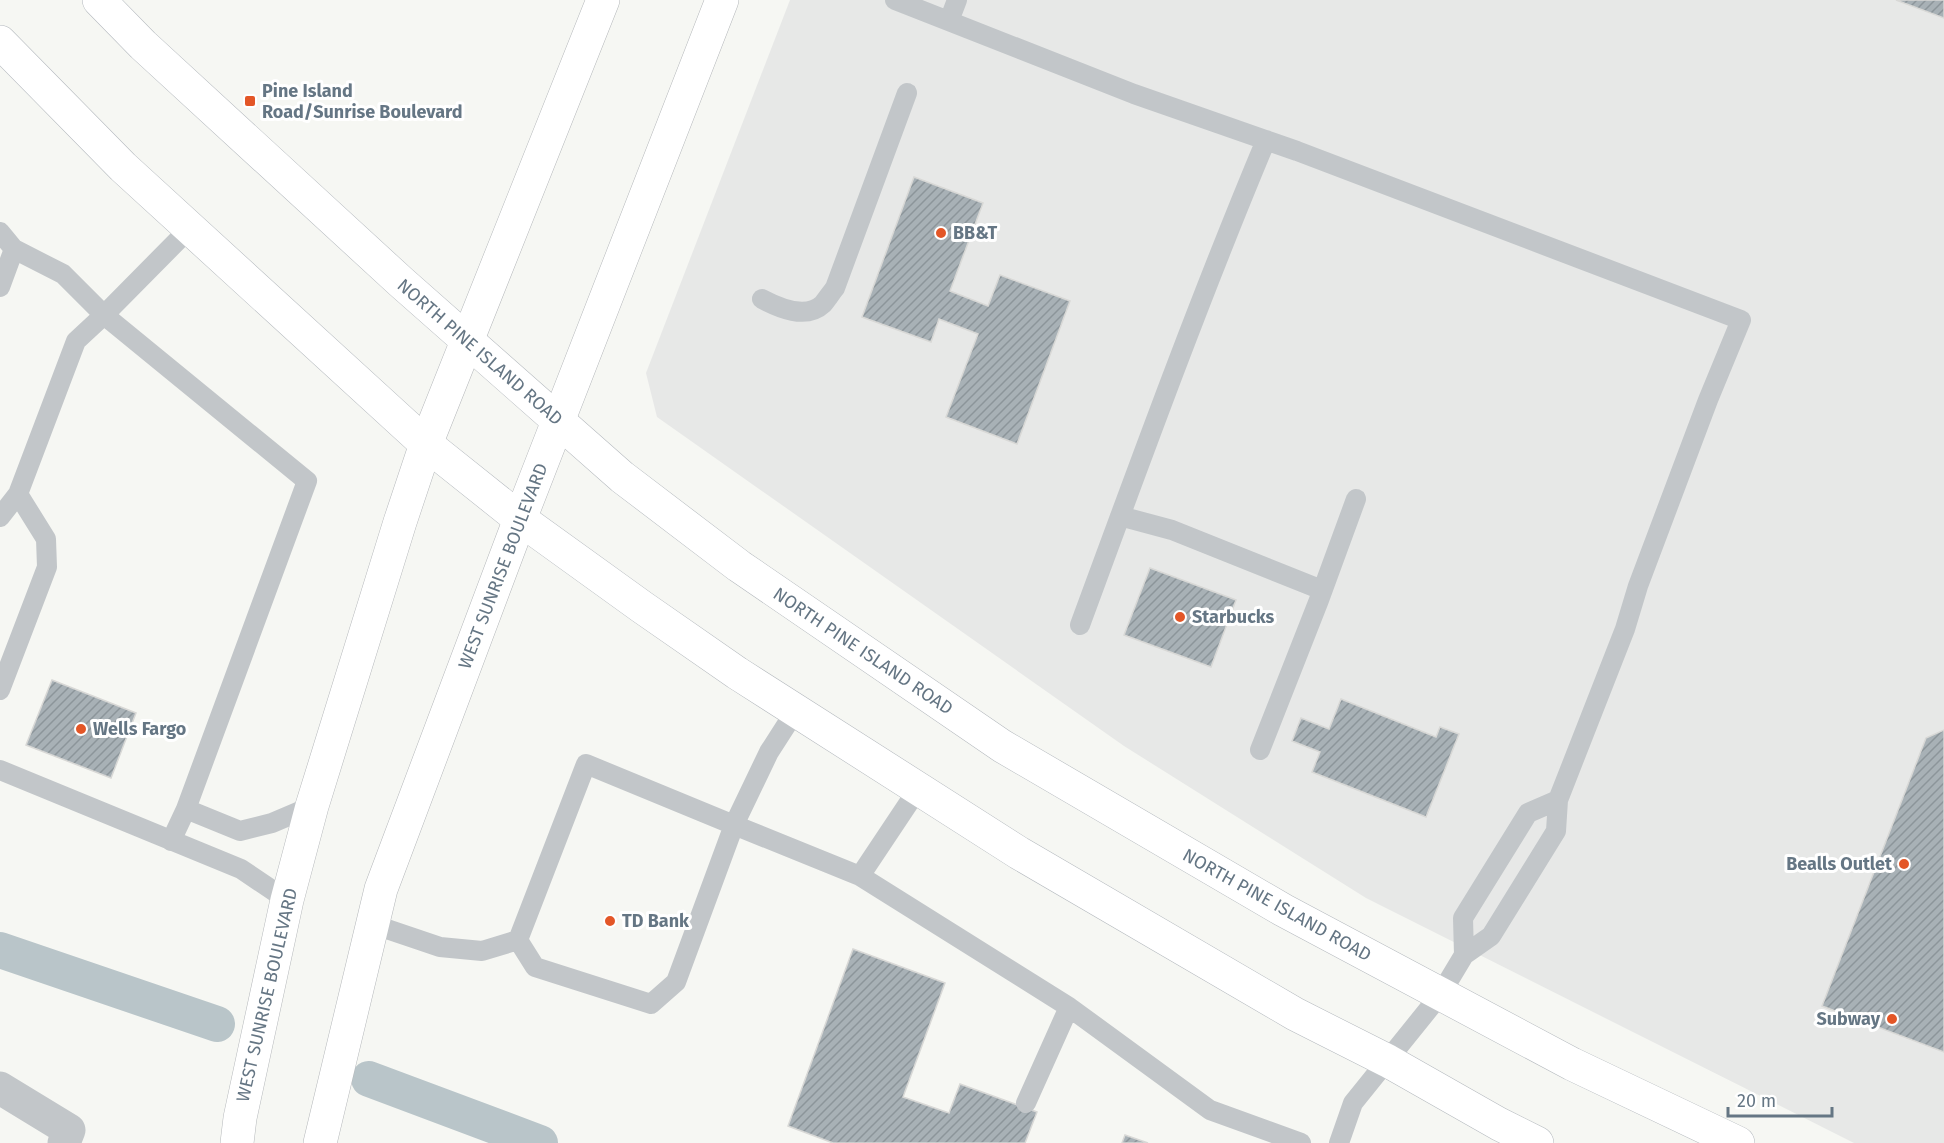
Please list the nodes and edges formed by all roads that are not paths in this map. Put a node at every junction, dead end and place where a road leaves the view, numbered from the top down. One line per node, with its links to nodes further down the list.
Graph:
1 (99, 0): 16 (main road, NORTH PINE ISLAND ROAD)
2 (603, 0): 16 (main road, WEST SUNRISE BOULEVARD)
3 (722, 0): 17 (main road, WEST SUNRISE BOULEVARD)
4 (895, 0): 6 (lane)
5 (957, 0): 6 (lane)
6 (949, 21): 9 (lane)
7 (0, 42): 10 (main road)
8 (907, 93): 14 (lane)
9 (1266, 140): 21 (lane); 31 (lane)
10 (190, 228): 15 (lane); 18 (main road)
11 (0, 232): 12 (lane)
12 (14, 249): 13 (lane); 15 (lane)
13 (0, 287)
14 (762, 299)
15 (104, 315): 19 (lane); 33 (lane)
16 (467, 341): 17 (main road, NORTH PINE ISLAND ROAD); 18 (main road, WEST SUNRISE BOULEVARD)
17 (559, 421): 23 (main road, WEST SUNRISE BOULEVARD); 41 (main road, NORTH PINE ISLAND ROAD)
18 (426, 444): 23 (main road); 32 (main road, WEST SUNRISE BOULEVARD)
19 (18, 494): 22 (lane); 26 (lane)
20 (1356, 499): 24 (lane)
21 (1120, 516): 24 (lane); 25 (lane)
22 (0, 517)
23 (520, 519): 27 (main road); 38 (main road, WEST SUNRISE BOULEVARD)
24 (1322, 590): 28 (lane)
25 (1080, 625)
26 (0, 690)
27 (796, 710): 30 (main road); 34 (lane)
28 (1260, 750)
29 (0, 770): 35 (lane)
30 (918, 789): 36 (lane); 43 (main road)
31 (1558, 800): 40 (lane); 40 (lane)
32 (312, 806): 33 (lane); 37 (main road, WEST SUNRISE BOULEVARD)
33 (186, 809): 35 (lane)
34 (734, 825): 36 (lane); 39 (lane); 39 (lane)
35 (171, 841): 37 (lane)
36 (860, 876): 42 (lane)
37 (287, 900): 46 (main road, WEST SUNRISE BOULEVARD)
38 (372, 924): 39 (lane); 48 (main road, WEST SUNRISE BOULEVARD)
39 (518, 940)
40 (1464, 955): 41 (lane)
41 (1440, 995): 43 (lane); 52 (main road, NORTH PINE ISLAND ROAD)
42 (1069, 1007): 45 (lane); 49 (lane)
43 (1388, 1061): 50 (lane); 51 (main road)
44 (0, 1088): 47 (street)
45 (1026, 1103)
46 (238, 1130)
47 (64, 1143)
48 (320, 1143)
49 (1301, 1143)
50 (1339, 1143)
51 (1537, 1143)
52 (1737, 1143)

